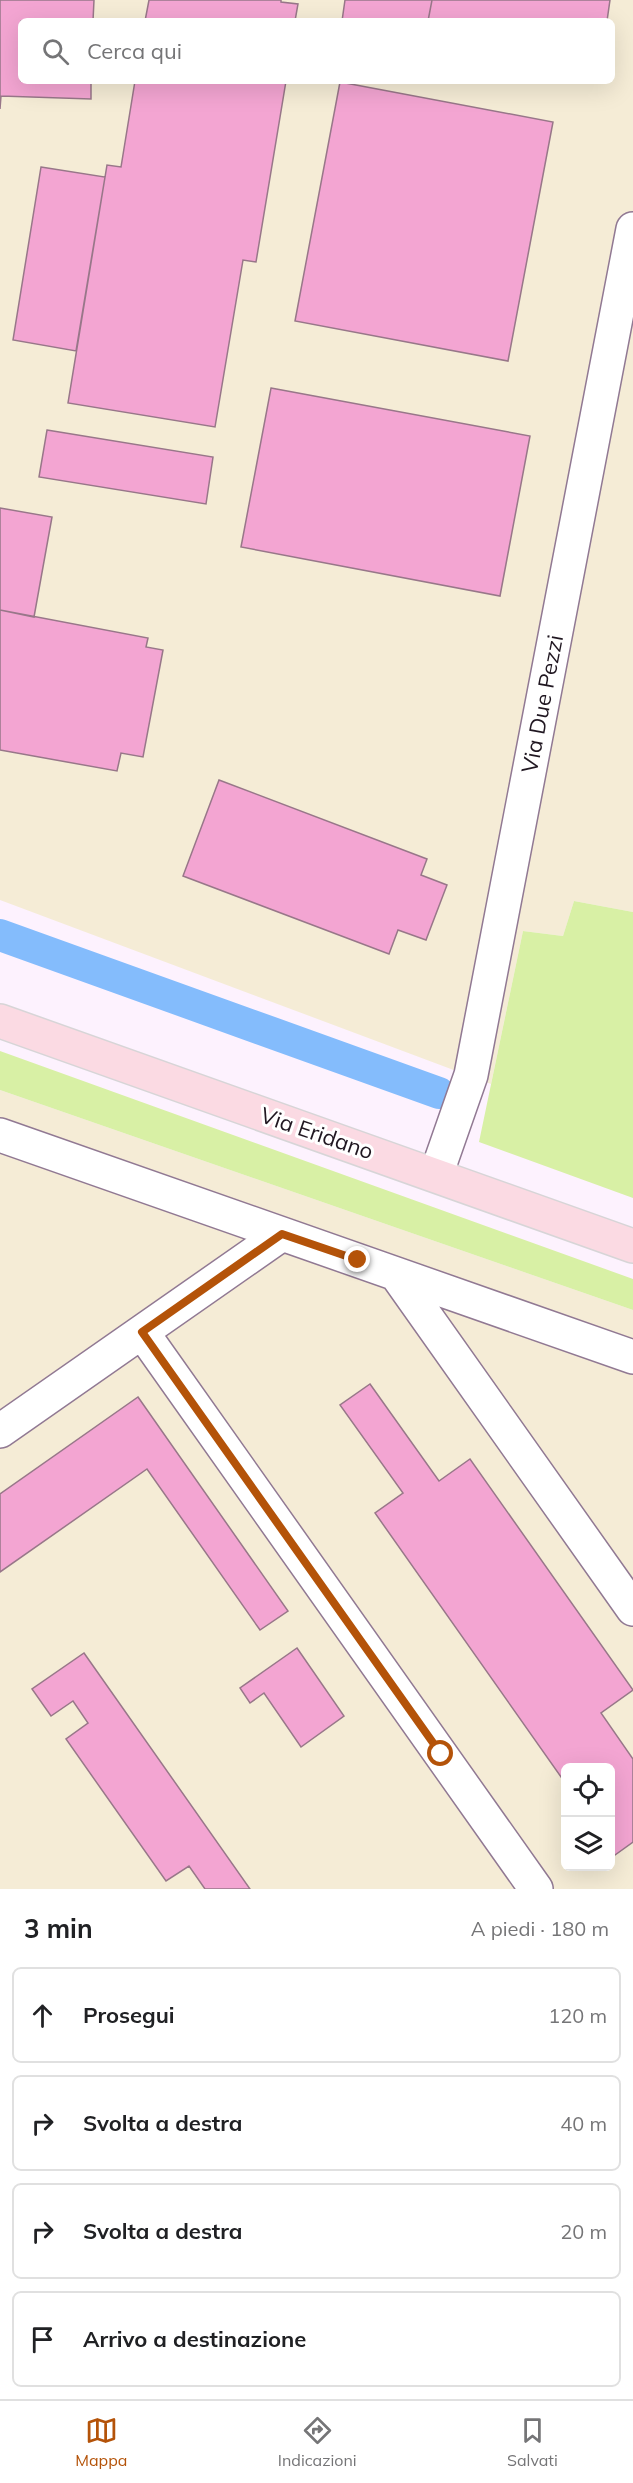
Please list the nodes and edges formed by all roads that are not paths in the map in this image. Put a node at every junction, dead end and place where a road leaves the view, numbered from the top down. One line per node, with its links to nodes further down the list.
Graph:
1 (633, 229): 4 (street, Via Due Pezzi)
2 (0, 1021): 4 (main road, Via Eridano)
3 (0, 1135): 5 (street)
4 (436, 1175): 6 (main road, Via Eridano)
5 (282, 1234): 7 (street); 8 (street)
6 (633, 1246)
7 (396, 1274): 9 (street); 11 (street)
8 (142, 1332): 10 (street); 12 (street)
9 (633, 1357)
10 (0, 1431)
11 (633, 1609)
12 (536, 1889)

